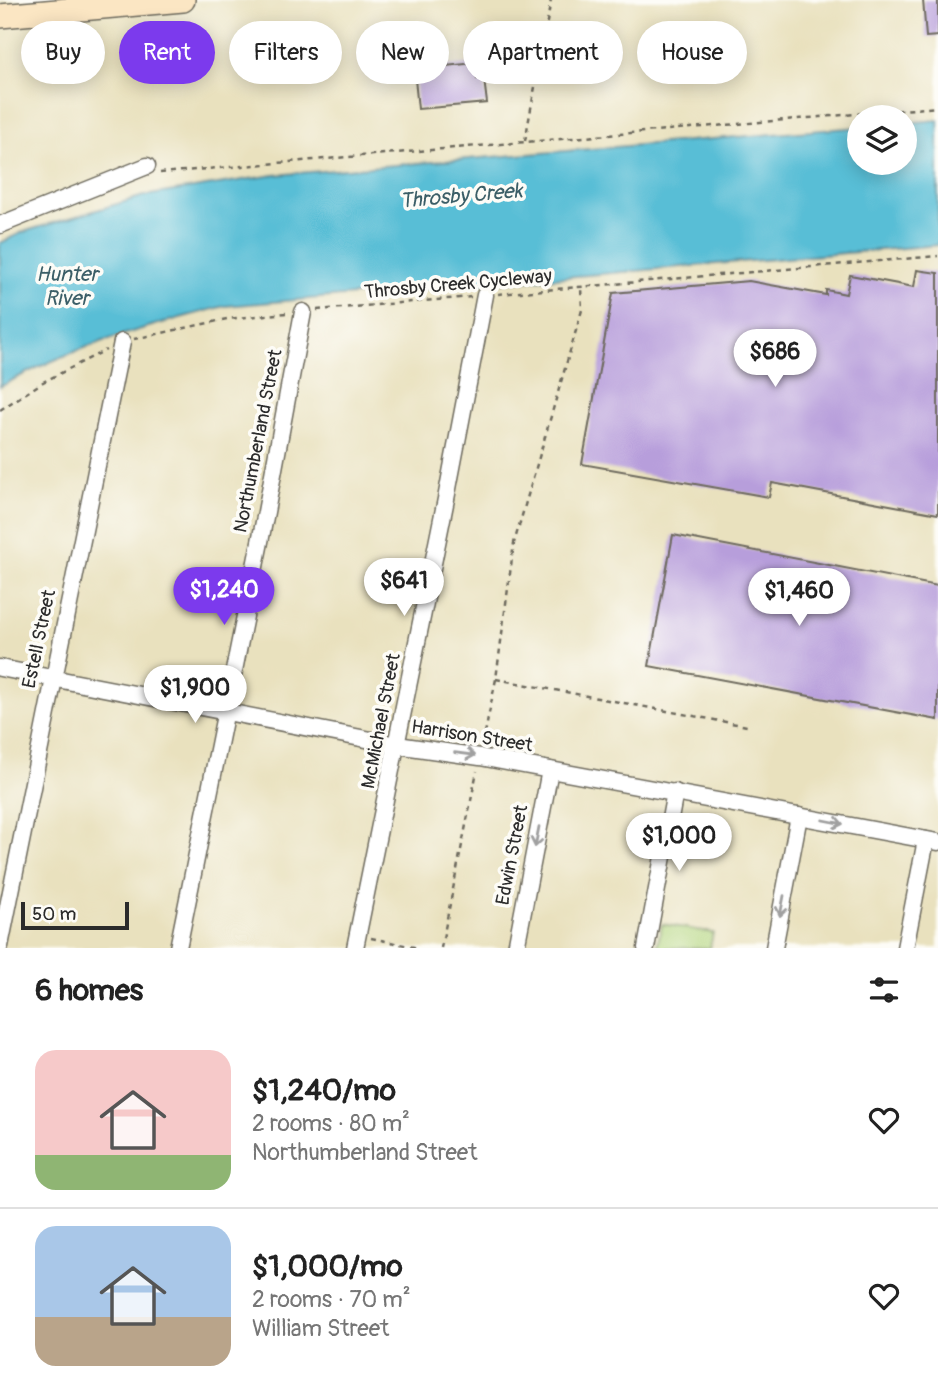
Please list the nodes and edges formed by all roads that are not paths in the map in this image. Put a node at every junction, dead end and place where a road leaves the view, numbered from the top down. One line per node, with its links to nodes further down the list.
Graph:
1 (183, 0): 2 (main road)
2 (0, 16)
3 (144, 167): 4 (street)
4 (0, 225)
5 (485, 295): 11 (street, McMichael Street)
6 (303, 312): 10 (street, Northumberland Street)
7 (121, 342): 9 (street, Estell Street)
8 (0, 668): 9 (street, Harrison Street)
9 (52, 679): 10 (street, Harrison Street); 17 (street, Estell Street)
10 (225, 712): 11 (street, Harrison Street); 18 (street, Northumberland Street)
11 (397, 746): 12 (street, Harrison Street, one-way to 12); 16 (street, McMichael Street)
12 (550, 770): 13 (street, Harrison Street); 19 (street, Edwin Street, one-way to 19)
13 (675, 792): 14 (street, Harrison Street); 20 (street)
14 (799, 816): 15 (street, Harrison Street, one-way to 15); 21 (street, one-way to 21)
15 (932, 841): 22 (street)
16 (357, 942)
17 (0, 946)
18 (178, 948)
19 (516, 948)
20 (646, 948)
21 (774, 948)
22 (905, 948)

